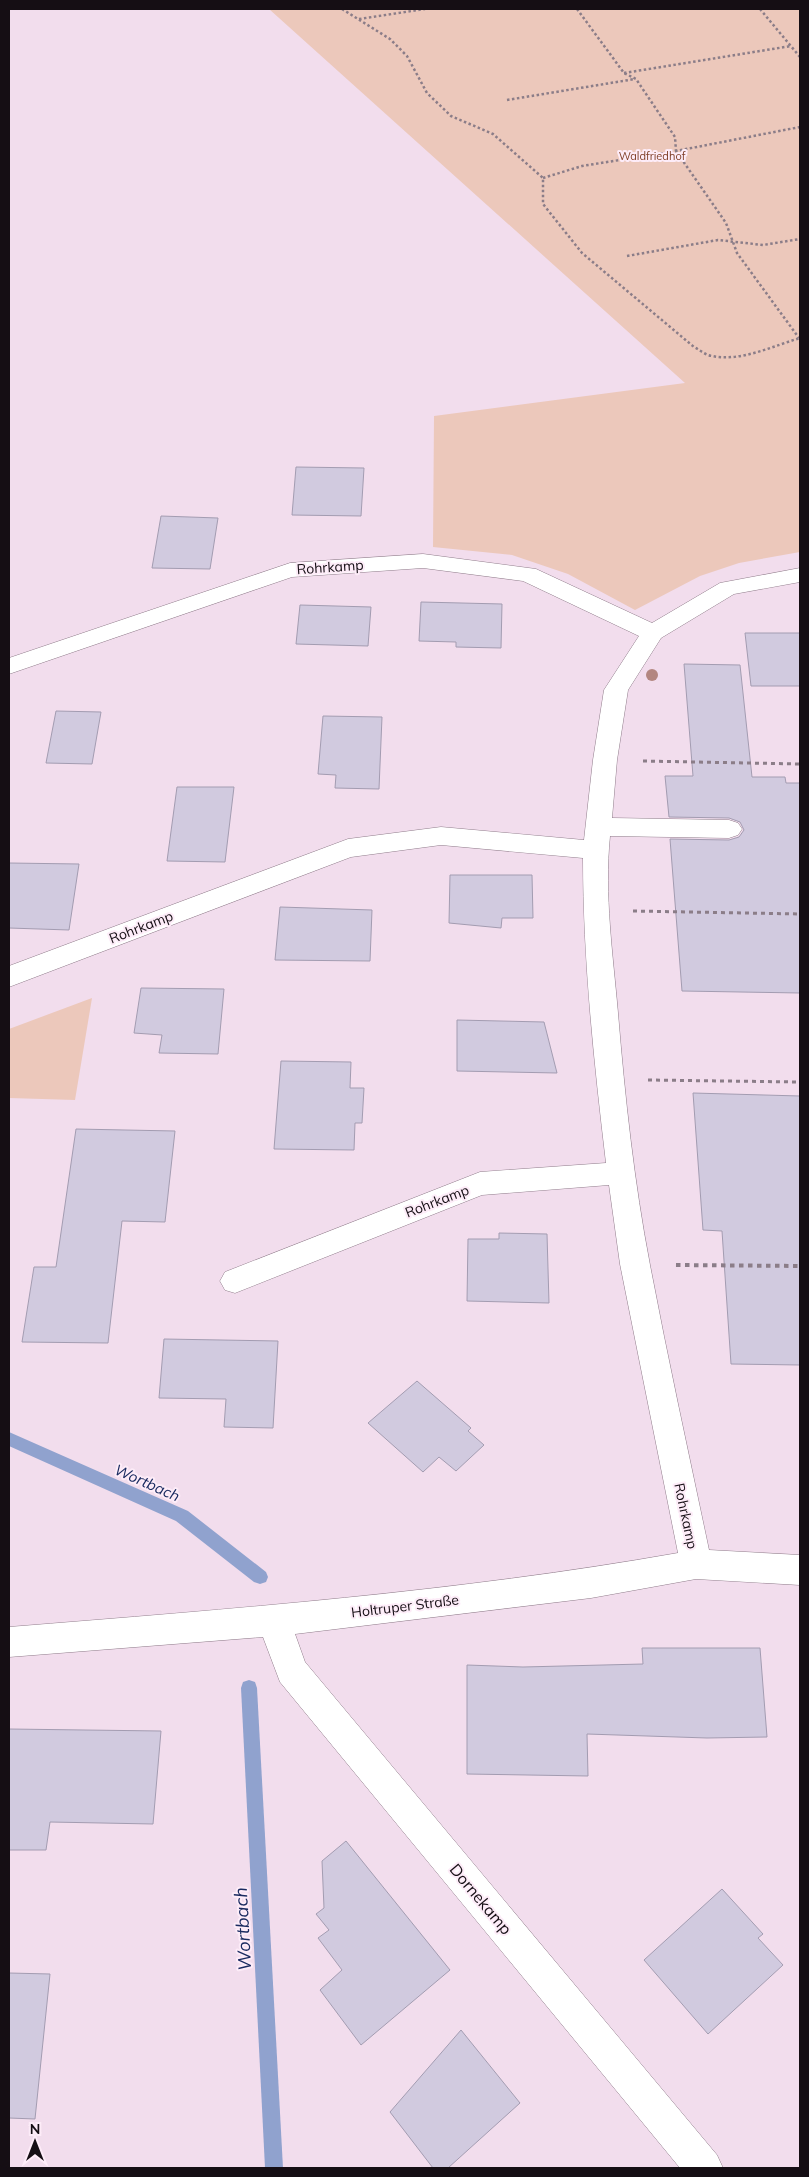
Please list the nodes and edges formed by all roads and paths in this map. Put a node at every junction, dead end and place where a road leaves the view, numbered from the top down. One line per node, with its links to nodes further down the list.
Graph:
1 (342, 9): 5 (path)
2 (425, 9): 5 (path)
3 (577, 9): 8 (path)
4 (760, 9): 6 (path)
5 (358, 19): 13 (path)
6 (791, 46): 7 (path); 8 (path)
7 (800, 57)
8 (624, 73): 9 (path)
9 (636, 79): 10 (path); 12 (path)
10 (506, 100)
11 (800, 127): 12 (path)
12 (676, 151): 13 (path); 15 (path)
13 (543, 178): 17 (path)
14 (800, 239): 15 (path)
15 (733, 240): 16 (path); 17 (path)
16 (627, 256)
17 (800, 338)
18 (800, 575): 19 (street, Rohrkamp)
19 (653, 633): 20 (street, Rohrkamp); 21 (street, Rohrkamp)
20 (9, 666)
21 (604, 760): 22 (path); 24 (street, Rohrkamp)
22 (800, 764)
23 (729, 829): 24 (street)
24 (597, 838): 25 (street, Rohrkamp); 27 (street, Rohrkamp)
25 (596, 911): 26 (path); 28 (street, Rohrkamp)
26 (800, 914)
27 (9, 977)
28 (610, 1080): 29 (path); 30 (street, Rohrkamp)
29 (800, 1082)
30 (621, 1173): 31 (street, Rohrkamp); 33 (street, Rohrkamp)
31 (635, 1264): 32 (path); 34 (street, Rohrkamp)
32 (800, 1266)
33 (235, 1281)
34 (696, 1564): 35 (street, Holtruper Straße); 36 (street, Holtruper Straße)
35 (800, 1570)
36 (274, 1621): 37 (street, Holtruper Straße); 38 (street, Dornekamp)
37 (9, 1642)
38 (704, 2168)

